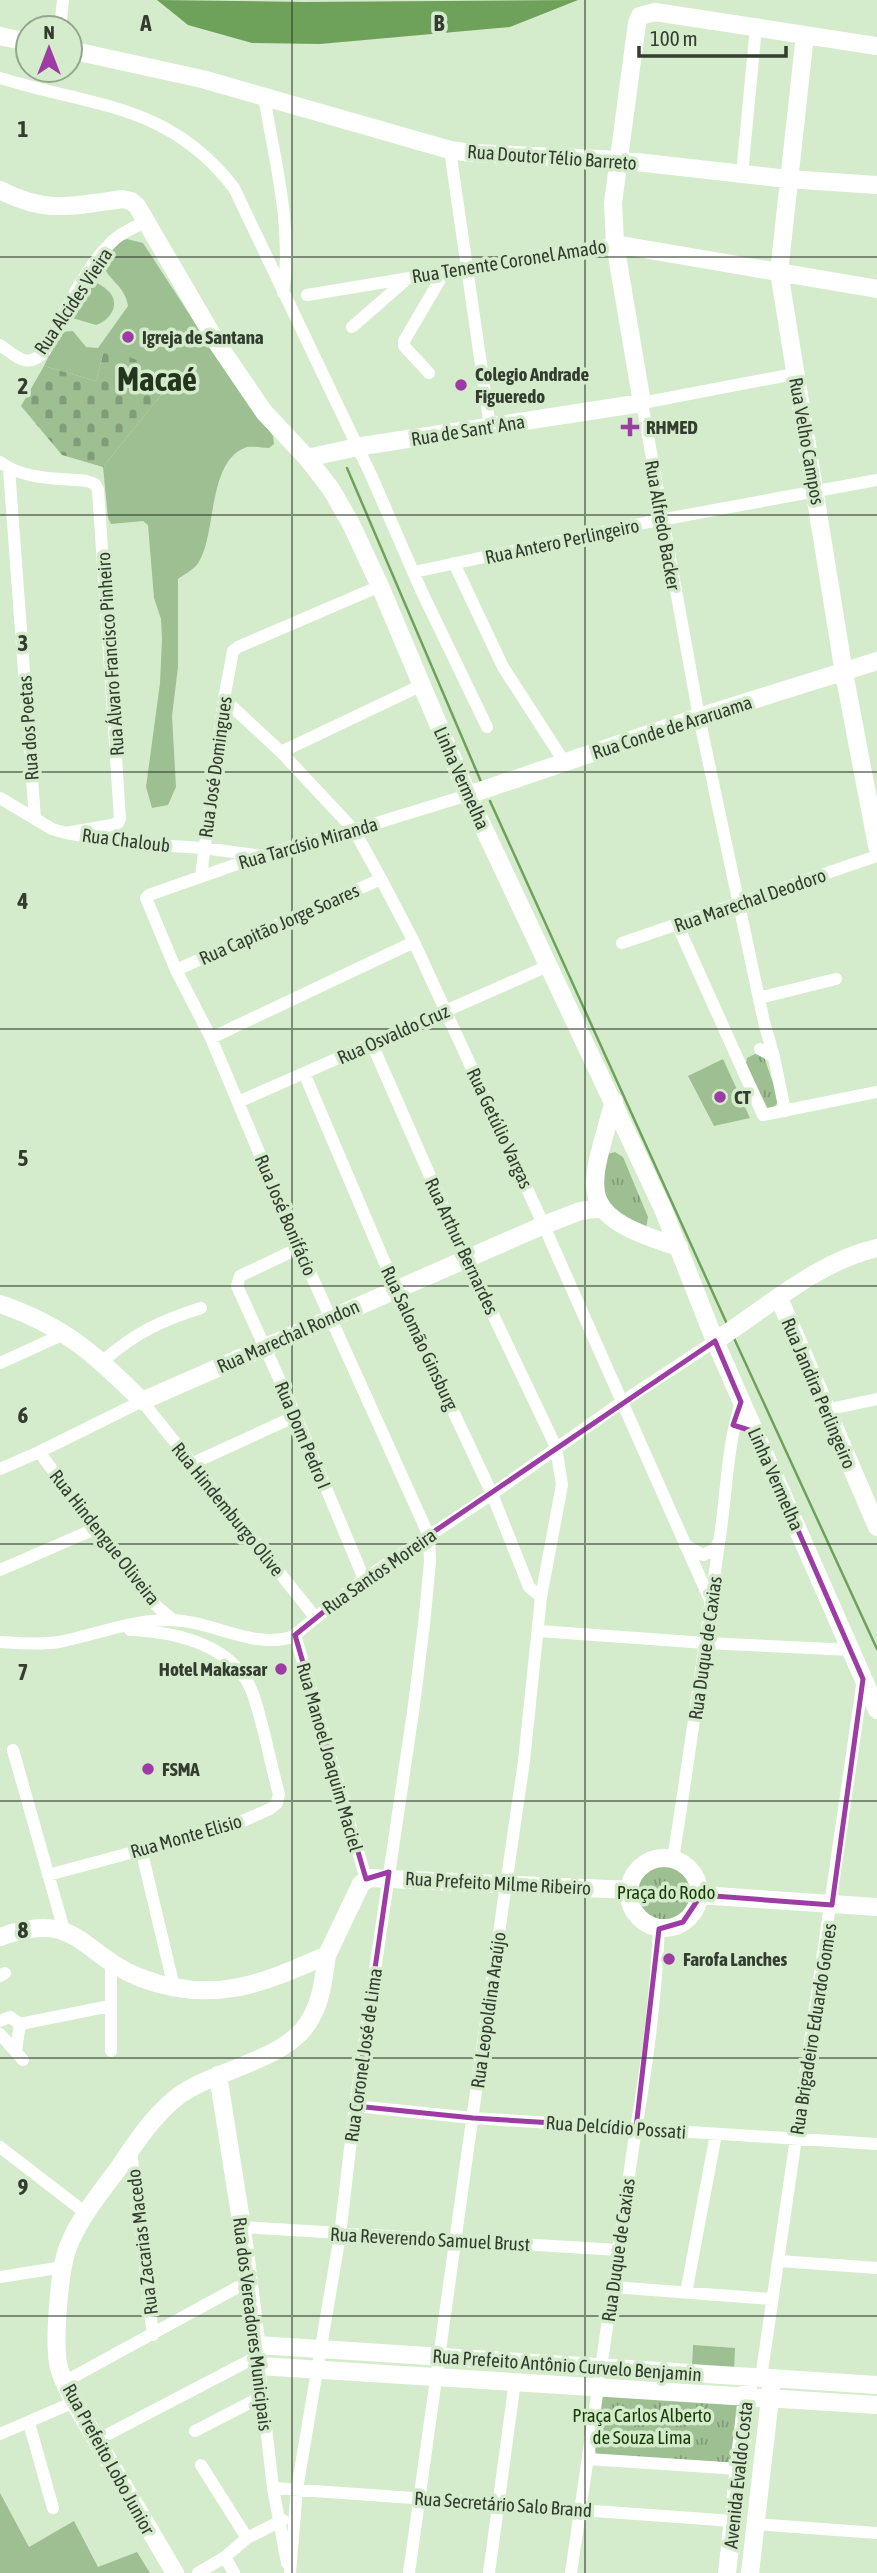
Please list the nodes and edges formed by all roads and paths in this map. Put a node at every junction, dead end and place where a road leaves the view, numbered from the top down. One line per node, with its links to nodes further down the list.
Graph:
1 (756, 27): 2 (main road); 9 (main road, Rua Alfredo Backer); 11 (street)
2 (805, 35): 3 (main road); 12 (main road, Rua Velho Campos)
3 (877, 46)
4 (84, 54): 6 (main road, Rua Doutor Télio Barreto)
5 (0, 78): 23 (street)
6 (264, 97): 7 (main road, Rua Doutor Télio Barreto); 23 (street)
7 (450, 150): 8 (main road, Rua Doutor Télio Barreto); 18 (street)
8 (581, 158): 9 (main road, Rua Doutor Télio Barreto); 14 (main road)
9 (619, 160): 10 (main road, Rua Doutor Télio Barreto); 14 (main road, Rua Alfredo Backer)
10 (650, 163): 11 (main road, Rua Doutor Télio Barreto); 14 (main road)
11 (742, 174): 12 (main road, Rua Doutor Télio Barreto)
12 (787, 179): 13 (main road, Rua Doutor Télio Barreto); 20 (main road, Rua Velho Campos)
13 (877, 185)
14 (614, 187): 17 (main road, Rua Alfredo Backer)
15 (0, 190): 16 (main road, Linha Vermelha)
16 (145, 222): 26 (street, Rua Alcides Vieira); 32 (main road, Linha Vermelha)
17 (615, 244): 18 (street, Rua Tenente Coronel Amado); 20 (main road, Rua Tenente Coronel Amado); 29 (main road, Rua Alfredo Backer)
18 (467, 268): 19 (street, Rua Tenente Coronel Amado); 30 (street)
19 (445, 271): 21 (street, Rua Tenente Coronel Amado); 27 (street)
20 (779, 272): 22 (main road, Rua Tenente Coronel Amado); 28 (main road, Rua Velho Campos)
21 (408, 278): 24 (street, Rua Tenente Coronel Amado); 25 (street)
22 (877, 289)
23 (283, 293): 31 (street)
24 (307, 295)
25 (352, 327)
26 (0, 345)
27 (429, 373)
28 (794, 374): 29 (street, Rua de Sant' Ana); 35 (main road, Rua Velho Campos)
29 (642, 403): 30 (main road, Rua de Sant' Ana); 36 (street, Rua Alfredo Backer)
30 (490, 427): 31 (main road, Rua de Sant' Ana)
31 (356, 447): 32 (main road, Rua de Sant' Ana); 38 (street)
32 (307, 458): 39 (main road, Linha Vermelha)
33 (5, 466): 50 (street, Rua dos Poetas); 52 (street, Rua Álvaro Francisco Pinheiro)
34 (877, 480): 35 (street, Rua Antero Perlingeiro)
35 (816, 493): 36 (street, Rua Antero Perlingeiro); 41 (main road, Rua Velho Campos)
36 (662, 520): 37 (street, Rua Antero Perlingeiro); 44 (street, Rua Alfredo Backer)
37 (454, 563): 38 (street, Rua Antero Perlingeiro); 47 (street)
38 (414, 572): 45 (street)
39 (380, 586): 42 (main road, Linha Vermelha); 43 (street, Rua José Domingues)
40 (877, 661): 41 (main road, Rua Conde de Araruama)
41 (844, 673): 44 (main road, Rua Conde de Araruama); 53 (main road, Rua Velho Campos)
42 (422, 685): 46 (street); 48 (main road, Linha Vermelha)
43 (224, 699): 46 (street, Rua Getúlio Vargas); 54 (street, Rua José Domingues)
44 (699, 717): 47 (main road, Rua Conde de Araruama); 60 (street, Rua Alfredo Backer)
45 (487, 727)
46 (281, 752): 51 (street, Rua Getúlio Vargas)
47 (565, 763): 48 (main road, Rua Conde de Araruama)
48 (468, 795): 51 (street, Rua Tarcísio Miranda); 64 (main road, Linha Vermelha)
49 (0, 798): 50 (street, Rua Chaloub)
50 (35, 819): 52 (street, Rua Chaloub)
51 (354, 830): 55 (street, Rua Tarcísio Miranda); 58 (street, Rua Getúlio Vargas)
52 (66, 833): 54 (street, Rua Chaloub)
53 (877, 846)
54 (203, 848): 55 (street, Rua Chaloub); 57 (street, Rua José Domingues)
55 (260, 856): 57 (street, Rua Tarcísio Miranda)
56 (877, 856): 60 (street, Rua Marechal Deodoro)
57 (201, 876): 59 (street, Rua Tarcísio Miranda)
58 (381, 879): 62 (street, Rua Getúlio Vargas); 65 (street, Rua Capitão Jorge Soares)
59 (149, 895): 65 (street, Rua José Bonifácio)
60 (738, 904): 61 (street, Rua Marechal Deodoro); 67 (street, Rua Alfredo Backer)
61 (677, 924): 63 (street, Rua Marechal Deodoro); 73 (street)
62 (414, 942): 68 (street, Rua Getúlio Vargas); 70 (street)
63 (622, 943)
64 (548, 966): 68 (street, Rua Osvaldo Cruz); 77 (main road, Linha Vermelha)
65 (176, 970): 70 (street, Rua José Bonifácio)
66 (836, 979): 67 (street)
67 (759, 998): 69 (street, Rua Alfredo Backer)
68 (446, 1010): 71 (street, Rua Osvaldo Cruz); 84 (street, Rua Getúlio Vargas)
69 (764, 1022): 72 (street, Rua Alfredo Backer); 74 (street, Rua Alfredo Backer)
70 (211, 1038): 78 (street, Rua José Bonifácio)
71 (372, 1044): 75 (street, Rua Osvaldo Cruz); 89 (street, Rua Arthur Bernardes)
72 (760, 1049): 73 (street); 74 (street)
73 (736, 1055): 79 (street)
74 (774, 1057): 79 (street, Rua Alfredo Backer)
75 (304, 1073): 78 (street, Rua Osvaldo Cruz); 90 (street, Rua Salomão Ginsburg)
76 (877, 1092): 79 (street)
77 (614, 1101): 80 (main road); 81 (main road, Linha Vermelha)
78 (238, 1102): 87 (street, Rua José Bonifácio)
79 (785, 1111)
80 (601, 1146): 81 (main road); 82 (main road)
81 (635, 1148): 83 (main road, Linha Vermelha)
82 (598, 1201): 84 (main road, Rua Marechal Rondon); 85 (main road)
83 (663, 1209): 85 (main road); 86 (main road, Linha Vermelha)
84 (544, 1225): 89 (main road, Rua Marechal Rondon); 102 (street, Rua Getúlio Vargas)
85 (632, 1231): 86 (main road)
86 (679, 1247): 96 (main road, Linha Vermelha)
87 (299, 1248): 94 (street, Rua José Bonifácio); 97 (street, Rua Dom Pedro I)
88 (877, 1248): 91 (main road)
89 (466, 1258): 90 (main road, Rua Marechal Rondon); 108 (street, Rua Arthur Bernardes)
90 (396, 1289): 94 (main road, Rua Marechal Rondon); 112 (street, Rua Salomão Ginsburg)
91 (779, 1298): 96 (main road); 104 (main road, Rua Jandira Perlingeiro)
92 (0, 1304): 95 (main road)
93 (201, 1308): 98 (street)
94 (331, 1317): 97 (main road, Rua Marechal Rondon); 115 (street, Rua José Bonifácio)
95 (66, 1333): 98 (main road); 99 (street)
96 (726, 1335): 102 (street, Rua Santos Moreira); 103 (main road, Linha Vermelha)
97 (264, 1346): 101 (main road, Rua Marechal Rondon); 105 (street, Rua Dom Pedro I)
98 (103, 1361): 101 (main road)
99 (0, 1363)
100 (877, 1399): 104 (street)
101 (142, 1401): 109 (street, Rua Marechal Rondon); 110 (street, Rua Hindemburgo Olive)
102 (622, 1402): 108 (street, Rua Santos Moreira); 117 (street, Rua Getúlio Vargas)
103 (741, 1402): 106 (main road, Linha Vermelha); 107 (street, Rua Duque de Caxias)
104 (825, 1410): 113 (main road, Rua Jandira Perlingeiro)
105 (296, 1416): 110 (street); 119 (street, Rua Dom Pedro I)
106 (755, 1432): 107 (street); 129 (main road, Linha Vermelha)
107 (731, 1436): 116 (street, Rua Duque de Caxias)
108 (556, 1447): 112 (street, Rua Santos Moreira); 120 (street, Rua Leopoldina Araújo)
109 (39, 1452): 111 (street, Rua Marechal Rondon); 114 (street, Rua Hindengue Oliveira)
110 (191, 1464): 122 (street, Rua Hindemburgo Olive)
111 (0, 1469)
112 (492, 1494): 115 (street, Rua Santos Moreira); 120 (street, Rua Salomão Ginsburg)
113 (877, 1527)
114 (97, 1528): 118 (street); 123 (street, Rua Hindengue Oliveira)
115 (429, 1536): 119 (street, Rua Santos Moreira); 136 (street, Rua Coronel José de Lima)
116 (720, 1539): 117 (street); 121 (street, Rua Duque de Caxias)
117 (685, 1545): 121 (street, Rua Getúlio Vargas)
118 (0, 1570)
119 (364, 1579): 122 (street, Rua Santos Moreira)
120 (541, 1597): 125 (street, Rua Leopoldina Araújo)
121 (710, 1600): 128 (street, Rua Duque de Caxias)
122 (315, 1617): 126 (street, Rua Santos Moreira)
123 (173, 1620): 124 (street); 126 (street)
124 (117, 1629): 127 (street); 133 (street, Rua Monte Elisio)
125 (539, 1631): 128 (street); 138 (street, Rua Leopoldina Araújo)
126 (295, 1635): 137 (street, Rua Manoel Joaquim Maciel)
127 (0, 1643)
128 (706, 1643): 129 (street); 134 (street, Rua Duque de Caxias)
129 (852, 1650): 130 (main road, Linha Vermelha)
130 (863, 1679): 131 (main road, Linha Vermelha); 141 (street, Rua Brigadeiro Eduardo Gomes)
131 (877, 1710)
132 (13, 1750): 135 (street)
133 (141, 1849): 135 (street, Rua Monte Elisio); 148 (street)
134 (673, 1859): 139 (main road); 140 (main road)
135 (48, 1875): 144 (street)
136 (388, 1878): 137 (main road, Rua Prefeito Milme Ribeiro); 138 (main road, Rua Prefeito Milme Ribeiro); 155 (street, Rua Coronel José de Lima)
137 (366, 1880): 146 (main road, Rua Prefeito Lobo Junior)
138 (507, 1884): 139 (main road, Rua Prefeito Milme Ribeiro); 156 (street, Rua Leopoldina Araújo)
139 (630, 1890): 143 (main road)
140 (699, 1895): 141 (main road); 143 (main road)
141 (832, 1905): 142 (main road); 159 (street, Rua Brigadeiro Eduardo Gomes)
142 (877, 1907)
143 (659, 1927): 157 (street, Rua Duque de Caxias)
144 (64, 1930): 145 (main road); 147 (main road)
145 (1, 1934)
146 (327, 1955): 148 (main road); 154 (main road, Rua Prefeito Lobo Junior)
147 (111, 1963): 148 (main road); 149 (street)
148 (174, 1987)
149 (110, 2006): 151 (street); 153 (street)
150 (0, 2021): 151 (street)
151 (20, 2024): 152 (street)
152 (0, 2034)
153 (111, 2052)
154 (218, 2075): 162 (main road, Rua Prefeito Lobo Junior); 164 (main road, Rua dos Vereadores Municipais)
155 (355, 2106): 156 (street, Rua Delcídio Possati); 165 (street, Rua Coronel José de Lima)
156 (473, 2118): 157 (street, Rua Delcídio Possati); 166 (street, Rua Leopoldina Araújo)
157 (636, 2128): 158 (street, Rua Delcídio Possati); 167 (street, Rua Duque de Caxias)
158 (716, 2134): 159 (street, Rua Delcídio Possati); 174 (street)
159 (796, 2140): 160 (street, Rua Delcídio Possati); 168 (street, Rua Brigadeiro Eduardo Gomes)
160 (877, 2144)
161 (0, 2147): 163 (street)
162 (131, 2150): 163 (main road, Rua Prefeito Lobo Junior); 176 (street, Rua Zacarias Macedo)
163 (87, 2214): 169 (main road, Rua Prefeito Lobo Junior)
164 (242, 2227): 165 (street, Rua Reverendo Samuel Brust); 172 (main road, Rua dos Vereadores Municipais)
165 (340, 2235): 166 (street, Rua Reverendo Samuel Brust); 177 (street, Rua Coronel José de Lima)
166 (456, 2240): 167 (street, Rua Reverendo Samuel Brust); 179 (street, Rua Leopoldina Araújo)
167 (618, 2250): 173 (street, Rua Duque de Caxias)
168 (779, 2261): 170 (street); 175 (street, Rua Brigadeiro Eduardo Gomes)
169 (63, 2267): 171 (street); 184 (main road, Rua Prefeito Lobo Junior)
170 (877, 2268)
171 (0, 2277)
172 (249, 2281): 176 (street); 178 (main road, Rua dos Vereadores Municipais)
173 (613, 2287): 174 (street); 180 (street, Rua Duque de Caxias)
174 (686, 2293): 175 (street)
175 (772, 2299): 182 (street, Rua Brigadeiro Eduardo Gomes)
176 (153, 2335): 184 (street)
177 (322, 2348): 178 (main road, Rua Prefeito Antônio Curvelo Benjamin); 179 (main road, Rua Prefeito Antônio Curvelo Benjamin); 181 (street, Rua Coronel José de Lima)
178 (258, 2355): 181 (main road, Rua Prefeito Antônio Curvelo Benjamin); 187 (street, Rua dos Vereadores Municipais); 195 (street)
179 (437, 2367): 180 (main road, Rua Prefeito Antônio Curvelo Benjamin); 181 (main road, Rua Prefeito Antônio Curvelo Benjamin); 183 (main road, Rua Prefeito Antônio Curvelo Benjamin); 201 (street, Rua Leopoldina Araújo)
180 (601, 2367): 182 (main road, Rua Prefeito Antônio Curvelo Benjamin); 186 (street, Rua Duque de Caxias)
181 (318, 2368): 200 (street, Rua Coronel José de Lima)
182 (761, 2378): 185 (main road, Rua Prefeito Antônio Curvelo Benjamin); 188 (main road, Avenida Evaldo Costa); 189 (main road, Avenida Evaldo Costa)
183 (515, 2381): 186 (main road, Rua Prefeito Antônio Curvelo Benjamin); 202 (street)
184 (64, 2382): 190 (main road, Rua Prefeito Lobo Junior)
185 (877, 2385)
186 (599, 2386): 188 (main road, Rua Prefeito Antônio Curvelo Benjamin); 196 (street, Rua Duque de Caxias)
187 (262, 2396): 193 (street); 199 (street, Rua dos Vereadores Municipais)
188 (747, 2396): 189 (main road, Rua Prefeito Antônio Curvelo Benjamin); 198 (main road, Avenida Evaldo Costa)
189 (769, 2398): 191 (main road, Rua Prefeito Antônio Curvelo Benjamin); 208 (main road, Avenida Evaldo Costa)
190 (74, 2402): 192 (street); 195 (main road, Rua Prefeito Lobo Junior)
191 (877, 2405)
192 (29, 2423): 194 (street); 203 (street)
193 (195, 2431)
194 (0, 2434)
195 (97, 2440): 212 (main road, Rua Prefeito Lobo Junior)
196 (587, 2459): 198 (street); 204 (street, Rua Duque de Caxias)
197 (201, 2465): 210 (street)
198 (739, 2469): 207 (main road, Avenida Evaldo Costa)
199 (273, 2488): 200 (street, Rua Secretário Salo Brand); 206 (street, Rua dos Vereadores Municipais)
200 (297, 2489): 201 (street, Rua Secretário Salo Brand); 205 (street, Rua Coronel José de Lima)
201 (421, 2499): 202 (street, Rua Secretário Salo Brand); 216 (street, Rua Leopoldina Araújo)
202 (498, 2504): 204 (street, Rua Secretário Salo Brand); 217 (street)
203 (53, 2508)
204 (580, 2509): 207 (street, Rua Secretário Salo Brand); 218 (street, Rua Duque de Caxias)
205 (295, 2518): 206 (street); 215 (street, Rua Coronel José de Lima)
206 (278, 2521): 210 (street); 215 (street, Rua dos Vereadores Municipais)
207 (733, 2521): 219 (main road, Avenida Evaldo Costa)
208 (756, 2524): 209 (street); 220 (main road, Avenida Evaldo Costa)
209 (877, 2533)
210 (247, 2539): 211 (street)
211 (225, 2557): 213 (street); 214 (street)
212 (175, 2573)
213 (198, 2573)
214 (234, 2573)
215 (289, 2573)
216 (409, 2573)
217 (489, 2573)
218 (571, 2573)
219 (727, 2573)
220 (750, 2573)

